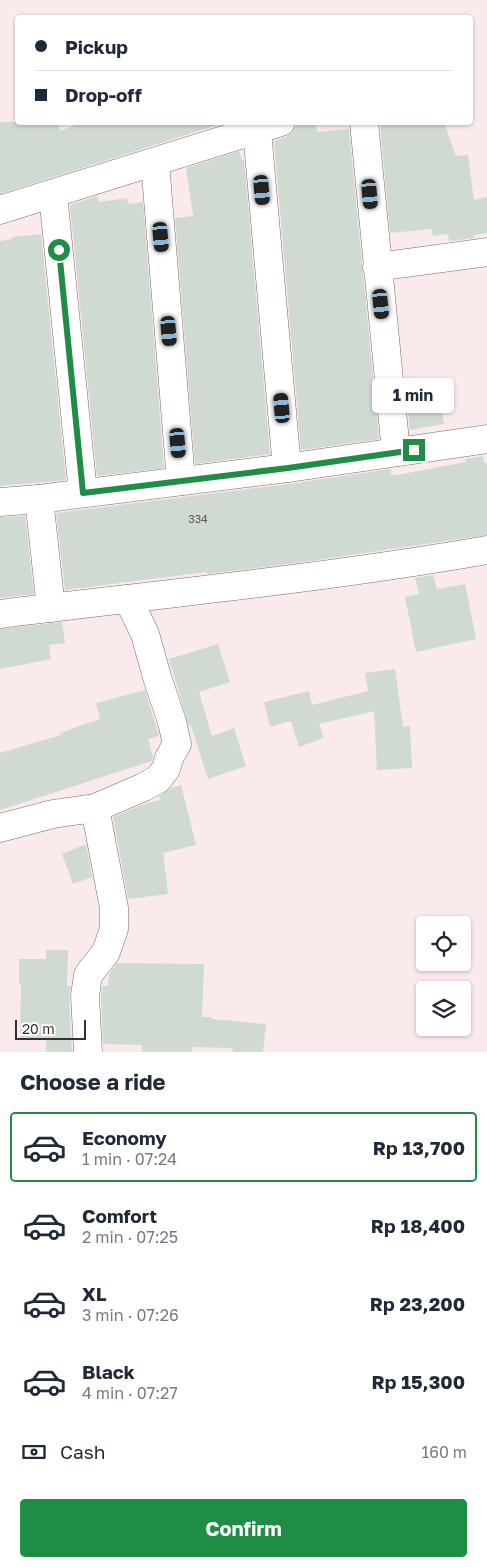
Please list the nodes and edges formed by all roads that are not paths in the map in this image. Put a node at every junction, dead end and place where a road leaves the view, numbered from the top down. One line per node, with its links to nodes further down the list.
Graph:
1 (364, 125): 7 (street)
2 (269, 126): 3 (street); 10 (street)
3 (155, 162): 4 (street); 11 (street)
4 (53, 194): 5 (street); 12 (street)
5 (0, 210)
6 (487, 252): 7 (street)
7 (377, 266): 9 (street)
8 (487, 439): 9 (street)
9 (396, 452): 10 (street)
10 (288, 468): 11 (street)
11 (181, 481): 12 (street)
12 (83, 493): 13 (street)
13 (40, 500): 14 (street); 17 (street)
14 (0, 502)
15 (487, 550): 16 (street)
16 (128, 600): 17 (street); 19 (street)
17 (50, 608): 18 (street)
18 (0, 614)
19 (95, 808): 20 (street); 21 (street)
20 (0, 828)
21 (88, 1052)

